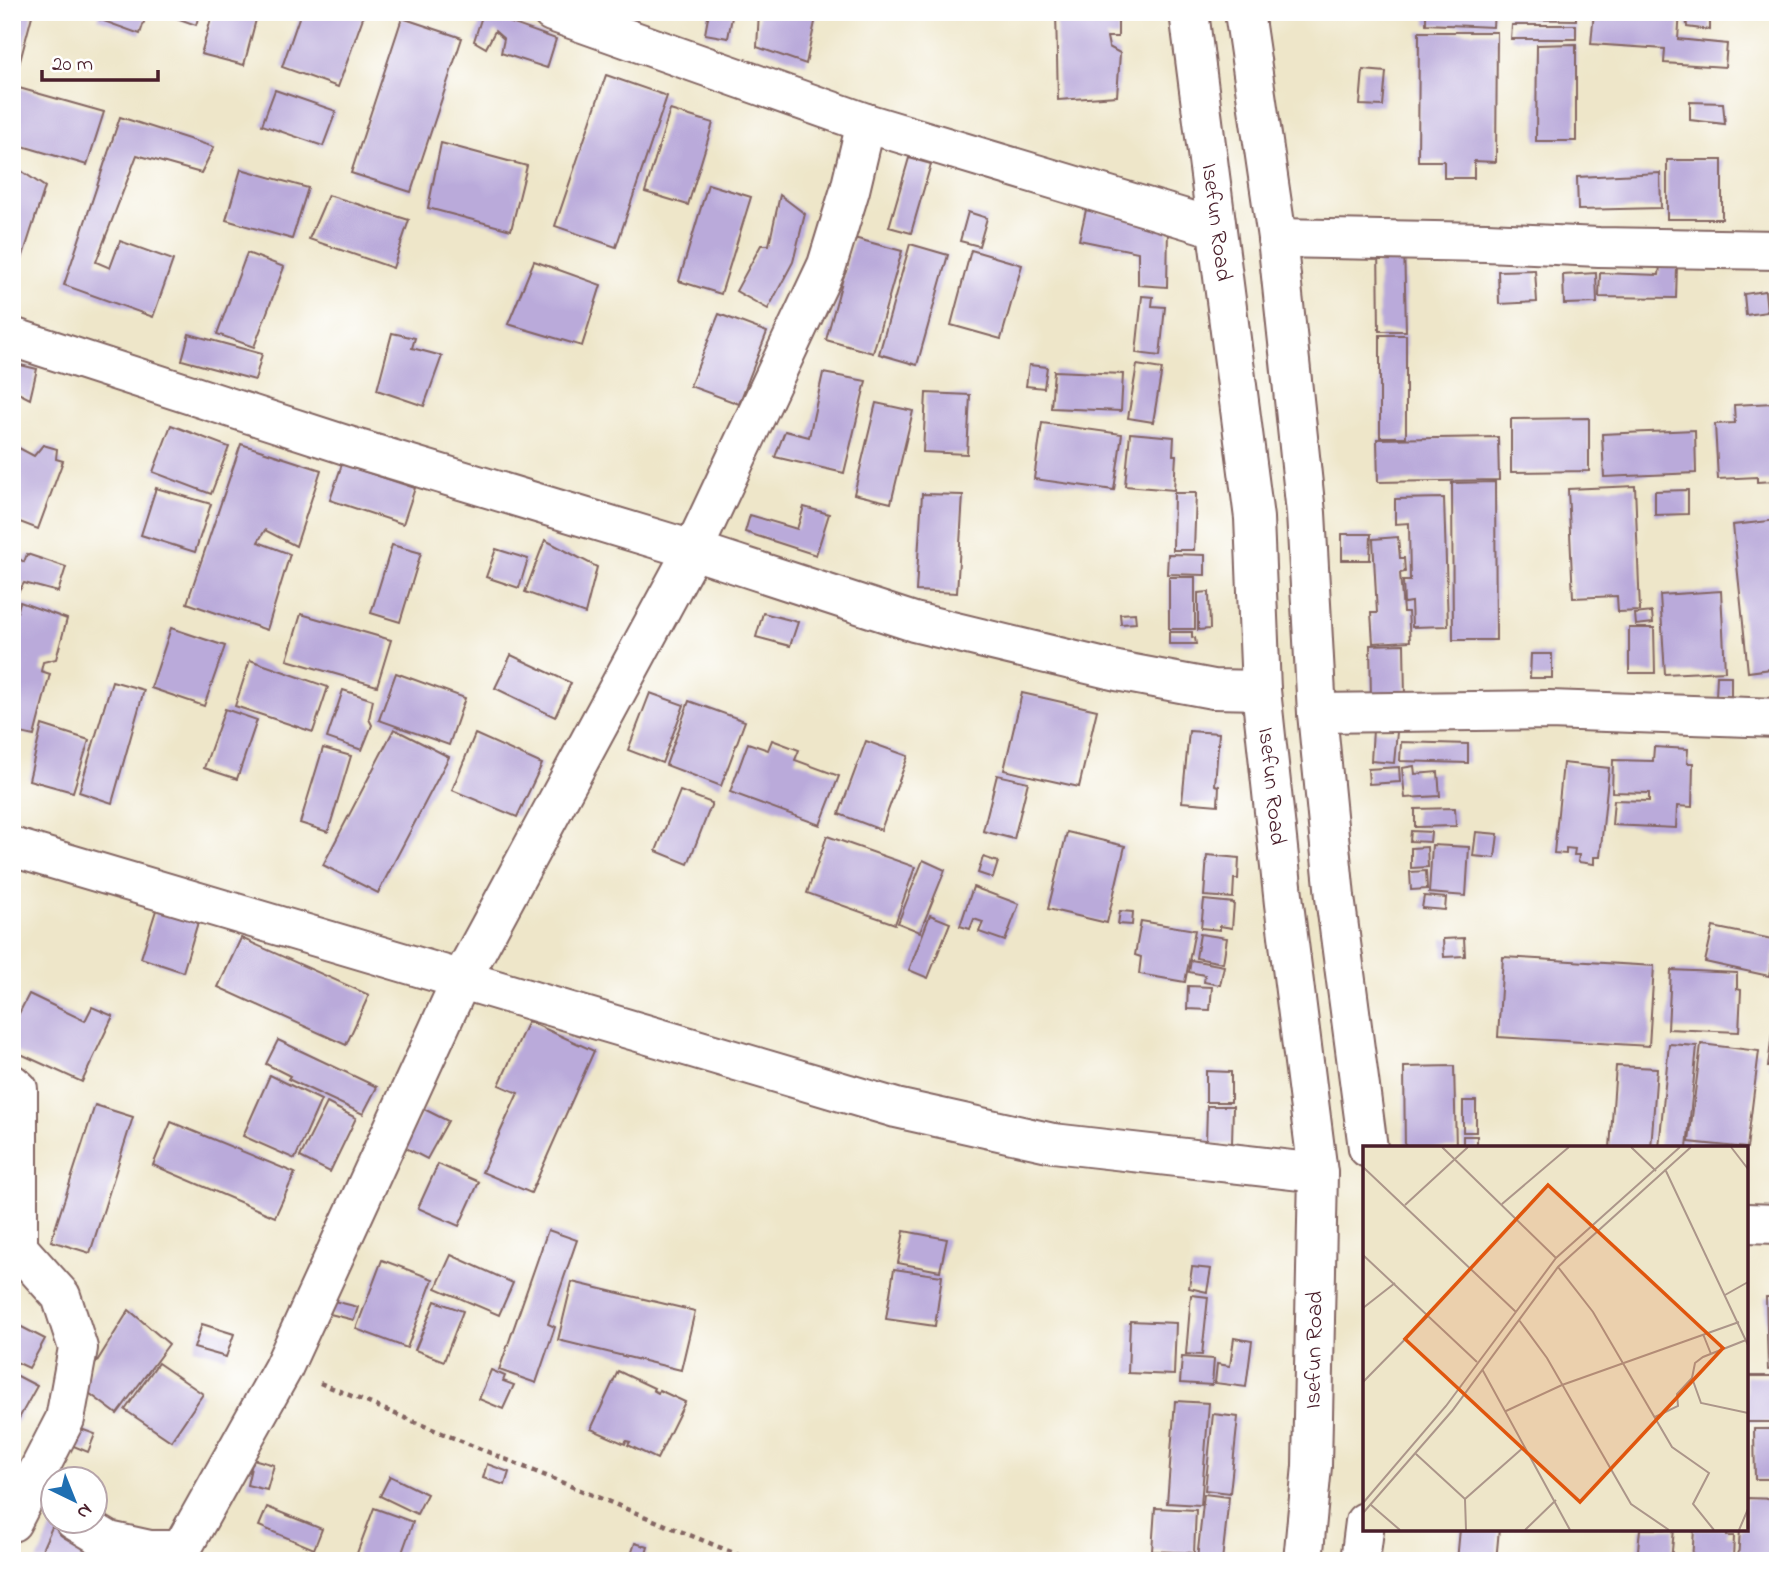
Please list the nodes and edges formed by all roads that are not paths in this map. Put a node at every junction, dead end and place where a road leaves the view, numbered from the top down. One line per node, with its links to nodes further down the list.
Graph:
1 (1189, 12): 5 (street, Isefun Road)
2 (1244, 12): 6 (street)
3 (575, 16): 4 (street)
4 (866, 123): 5 (street); 9 (street)
5 (1216, 228): 10 (street, Isefun Road)
6 (1277, 238): 7 (street); 11 (street)
7 (1778, 250)
8 (12, 337): 9 (street)
9 (693, 550): 10 (street); 14 (street)
10 (1261, 690): 17 (street, Isefun Road)
11 (1317, 713): 12 (street); 16 (street)
12 (1778, 718)
13 (14, 852): 14 (street)
14 (462, 978): 17 (street); 26 (street)
15 (12, 1084): 20 (street)
16 (1368, 1146)
17 (1318, 1173): 27 (street, Isefun Road)
18 (1748, 1223): 19 (street)
19 (1778, 1224)
20 (15, 1247): 21 (street)
21 (51, 1464)
22 (38, 1496): 23 (street)
23 (12, 1522)
24 (1364, 1531): 28 (street)
25 (97, 1534): 26 (street)
26 (178, 1555)
27 (1303, 1561)
28 (1360, 1561)

